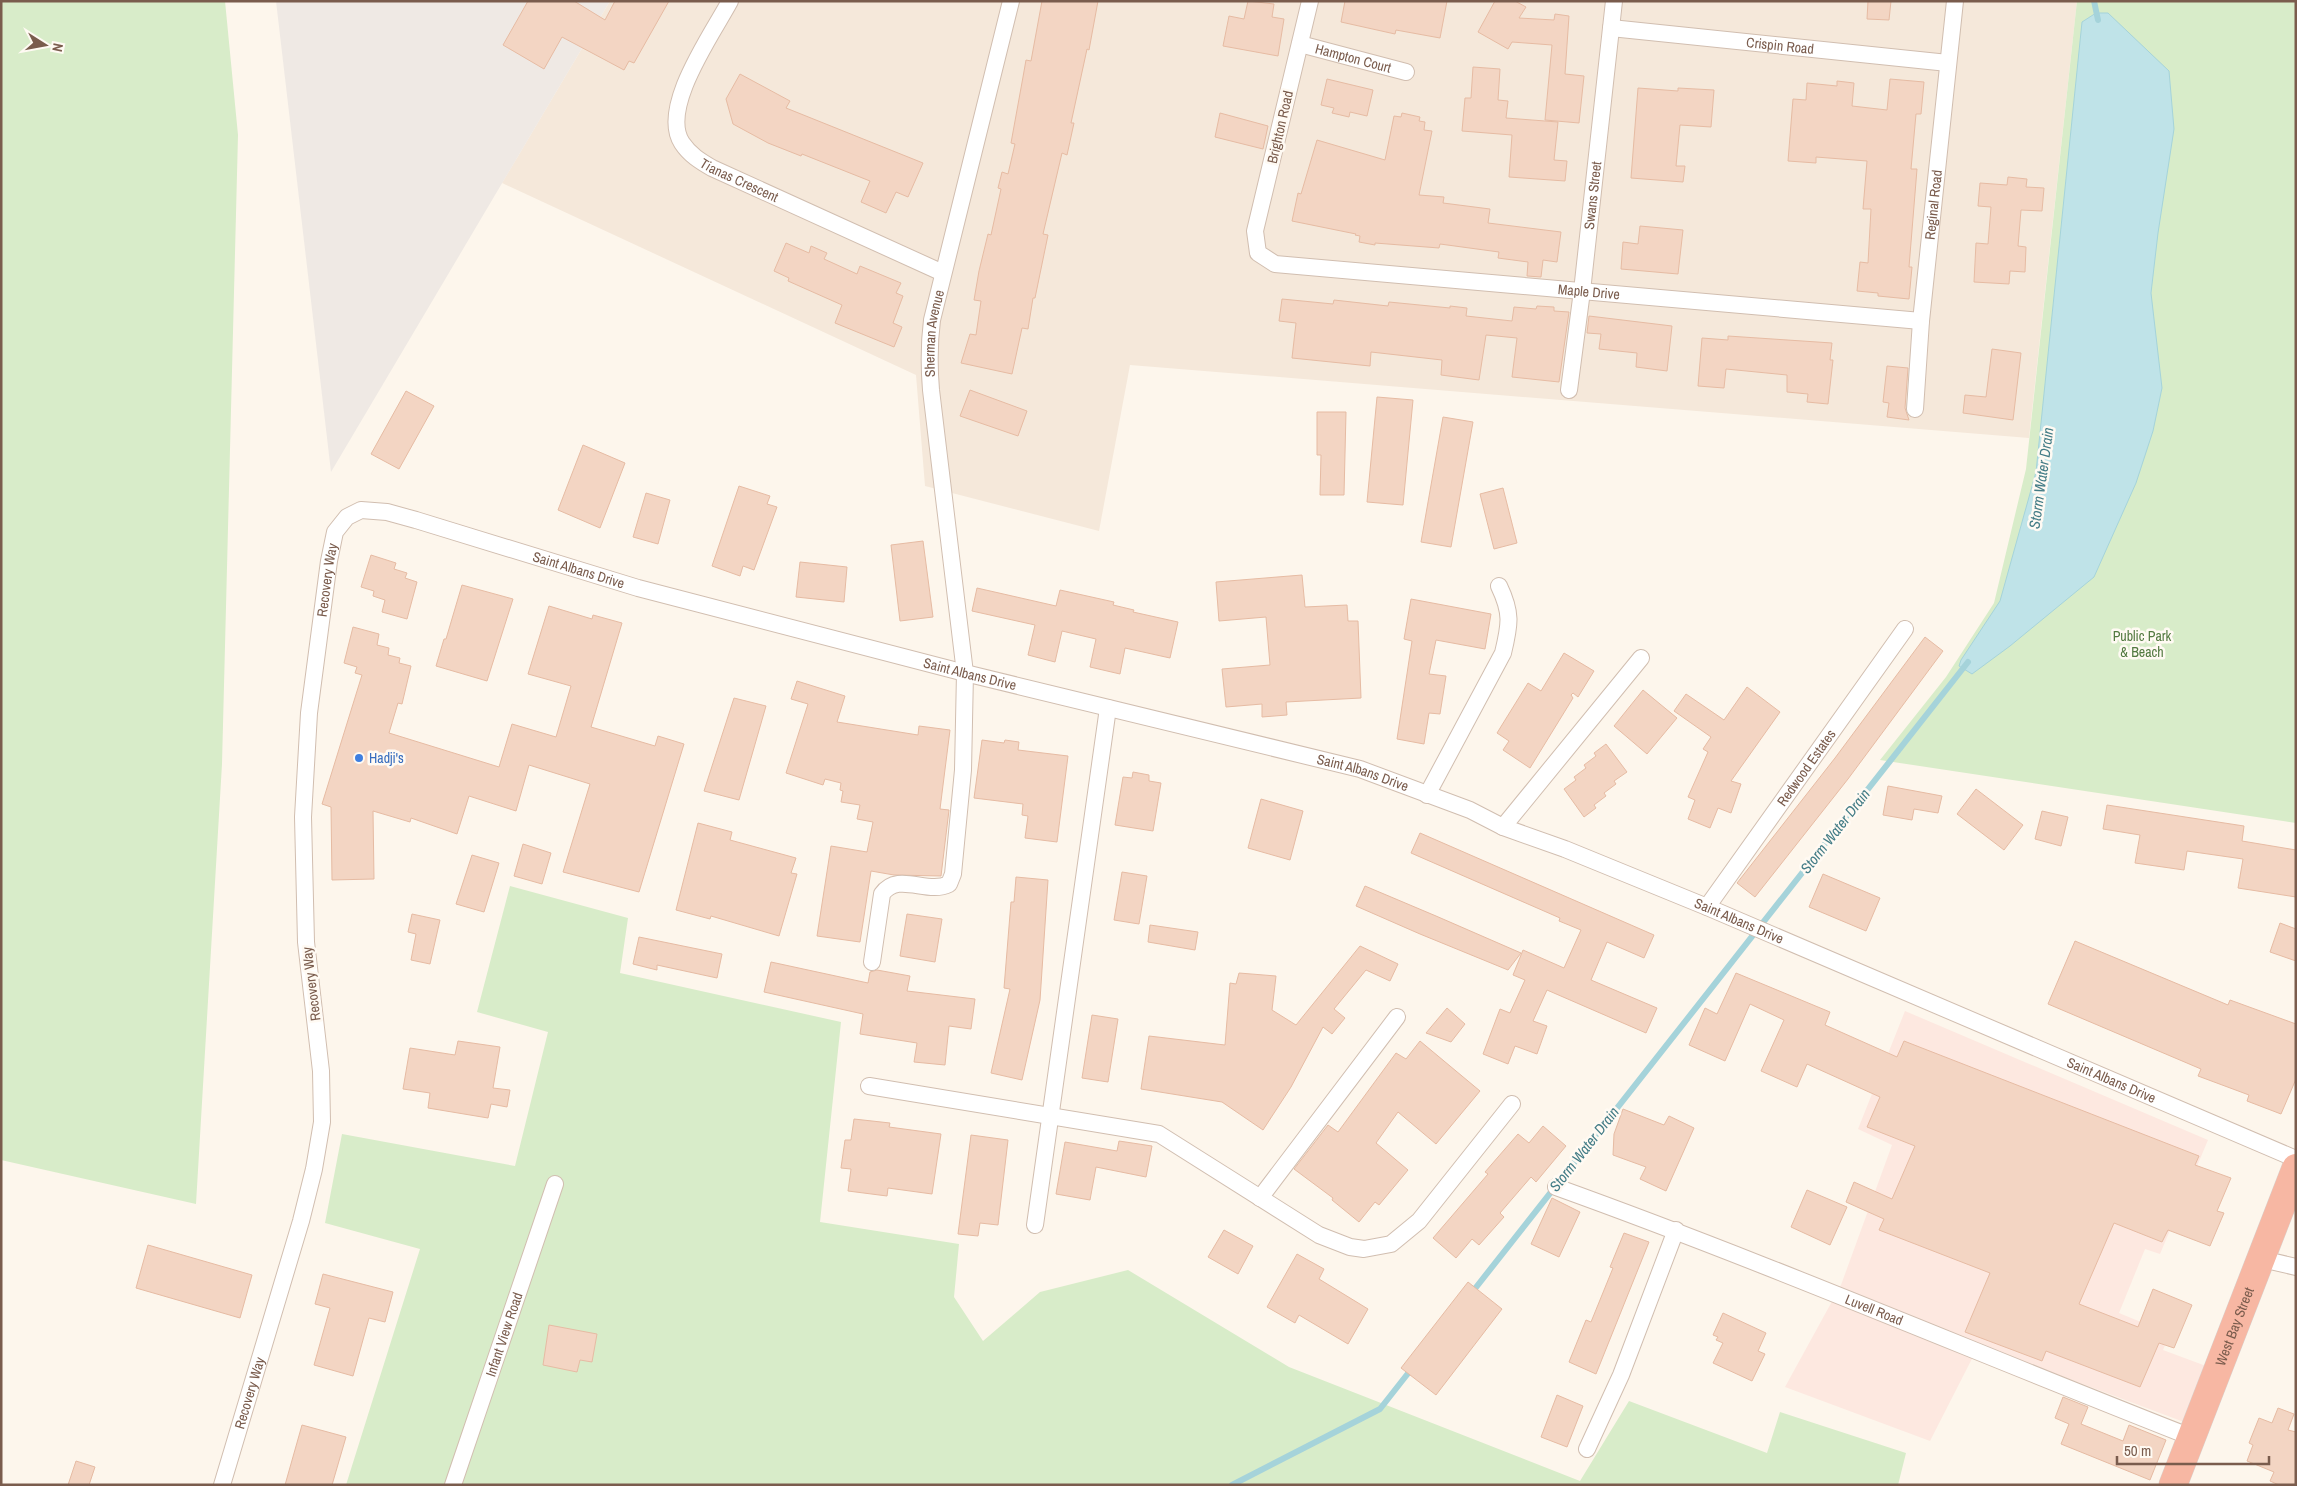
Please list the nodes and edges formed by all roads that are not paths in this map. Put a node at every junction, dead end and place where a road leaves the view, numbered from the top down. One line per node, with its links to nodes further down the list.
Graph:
1 (730, 1): 11 (street, Tianas Crescent)
2 (1011, 1): 11 (street, Sherman Avenue)
3 (1310, 1): 7 (street, Brighton Road)
4 (1614, 1): 6 (street, Swans Street)
5 (1955, 1): 8 (street, Reginal Road)
6 (1611, 28): 8 (street, Crispin Road); 12 (street, Swans Street)
7 (1300, 44): 9 (street, Hampton Court); 10 (street, Brighton Road)
8 (1948, 64): 13 (street, Reginal Road)
9 (1406, 72)
10 (1258, 253): 12 (street, Maple Drive)
11 (944, 273): 20 (street, Sherman Avenue)
12 (1582, 291): 13 (street, Maple Drive); 14 (street, Swans Street)
13 (1921, 321): 15 (street, Reginal Road)
14 (1569, 390)
15 (1915, 409)
16 (387, 512): 20 (street, Saint Albans Drive); 41 (street, Recovery Way)
17 (1500, 586): 22 (street)
18 (1905, 629): 24 (street, Redwood Estates)
19 (1641, 658): 23 (street)
20 (965, 673): 21 (street, Saint Albans Drive); 25 (street, Sherman Avenue)
21 (1108, 708): 22 (street, Saint Albans Drive); 29 (street)
22 (1427, 795): 23 (street, Saint Albans Drive)
23 (1503, 827): 24 (street, Saint Albans Drive)
24 (1707, 907): 30 (street, Saint Albans Drive)
25 (872, 962)
26 (1397, 1016): 34 (street)
27 (870, 1086): 29 (street)
28 (1512, 1104): 34 (street)
29 (1049, 1116): 34 (street); 35 (street)
30 (2296, 1159)
31 (2296, 1168): 37 (highway, West Bay Street)
32 (555, 1184): 42 (street, Infant View Road)
33 (1556, 1187): 36 (street, Luvell Road)
34 (1260, 1198)
35 (1035, 1225)
36 (1676, 1230): 39 (street, Luvell Road); 40 (street)
37 (2262, 1259): 38 (street); 39 (highway, West Bay Street)
38 (2296, 1267)
39 (2191, 1437): 43 (highway, West Bay Street)
40 (1587, 1449)
41 (222, 1485)
42 (453, 1485)
43 (2173, 1485)

